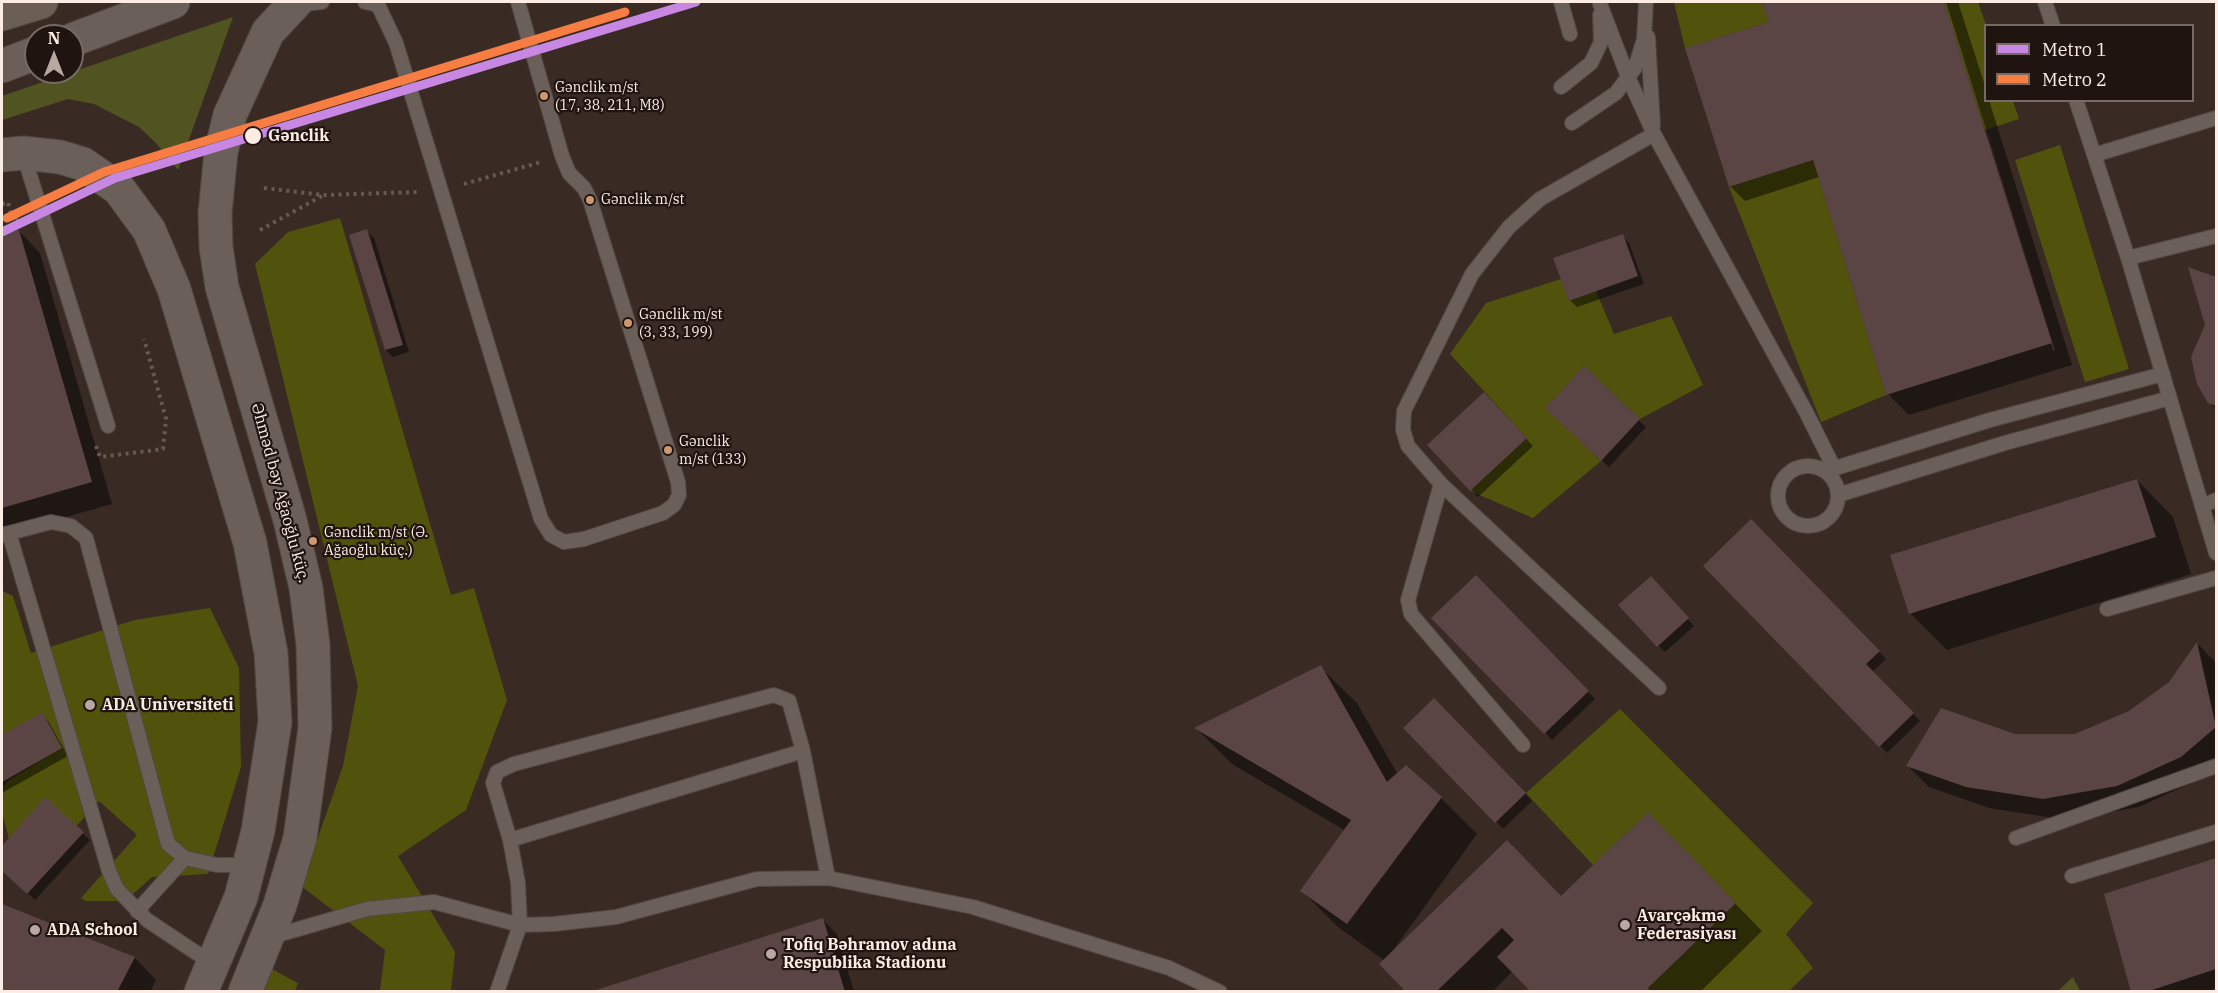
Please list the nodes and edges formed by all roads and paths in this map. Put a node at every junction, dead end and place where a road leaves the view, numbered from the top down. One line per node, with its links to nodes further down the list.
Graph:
1 (42, 2): 10 (main road)
2 (173, 2): 13 (street)
3 (365, 2): 25 (lane)
4 (518, 2): 25 (lane)
5 (1561, 2): 12 (lane)
6 (2045, 2): 11 (lane)
7 (303, 3): 59 (street, Əhməd bəy Ağaoğlu küç.)
8 (1600, 3): 16 (lane); 17 (lane)
9 (1646, 5): 16 (lane); 21 (lane)
10 (2, 15)
11 (2052, 24)
12 (1570, 34)
13 (84, 35)
14 (24, 58): 15 (street)
15 (2, 66)
16 (1628, 76): 20 (lane); 21 (lane)
17 (1562, 87)
18 (2077, 102): 23 (lane)
19 (2217, 118): 23 (lane)
20 (1572, 123)
21 (1654, 134): 37 (lane); 38 (lane)
22 (12, 154): 35 (lane); 54 (street)
23 (2094, 156): 29 (lane)
24 (264, 188): 26 (path)
25 (441, 191): 26 (path)
26 (322, 195): 27 (path)
27 (260, 230)
28 (2217, 237): 29 (lane)
29 (2128, 258): 31 (lane)
30 (144, 339): 33 (path)
31 (2163, 374): 32 (lane); 34 (lane)
32 (2170, 398): 36 (lane); 41 (lane)
33 (166, 419)
34 (1990, 420): 36 (lane); 37 (lane)
35 (108, 426)
36 (1997, 446): 39 (lane)
37 (1830, 469): 39 (lane); 39 (lane)
38 (1441, 484): 46 (lane); 47 (lane)
39 (1839, 495)
40 (2217, 500): 41 (lane)
41 (2202, 506): 43 (lane)
42 (5, 534): 53 (lane); 57 (lane)
43 (2217, 553)
44 (2217, 578): 45 (lane)
45 (2108, 609)
46 (1659, 688)
47 (1523, 745)
48 (803, 752): 52 (lane); 52 (lane); 56 (lane)
49 (2217, 766): 51 (lane)
50 (2217, 832): 55 (lane)
51 (2016, 838)
52 (510, 840): 58 (lane)
53 (185, 858): 54 (lane); 57 (lane)
54 (249, 865): 60 (street)
55 (2072, 876)
56 (828, 878): 58 (lane); 63 (lane)
57 (137, 911): 60 (lane)
58 (520, 925): 59 (lane); 62 (lane)
59 (268, 938): 61 (street, Əhməd bəy Ağaoğlu küç.)
60 (207, 978)
61 (245, 992)
62 (497, 992)
63 (1220, 992)

